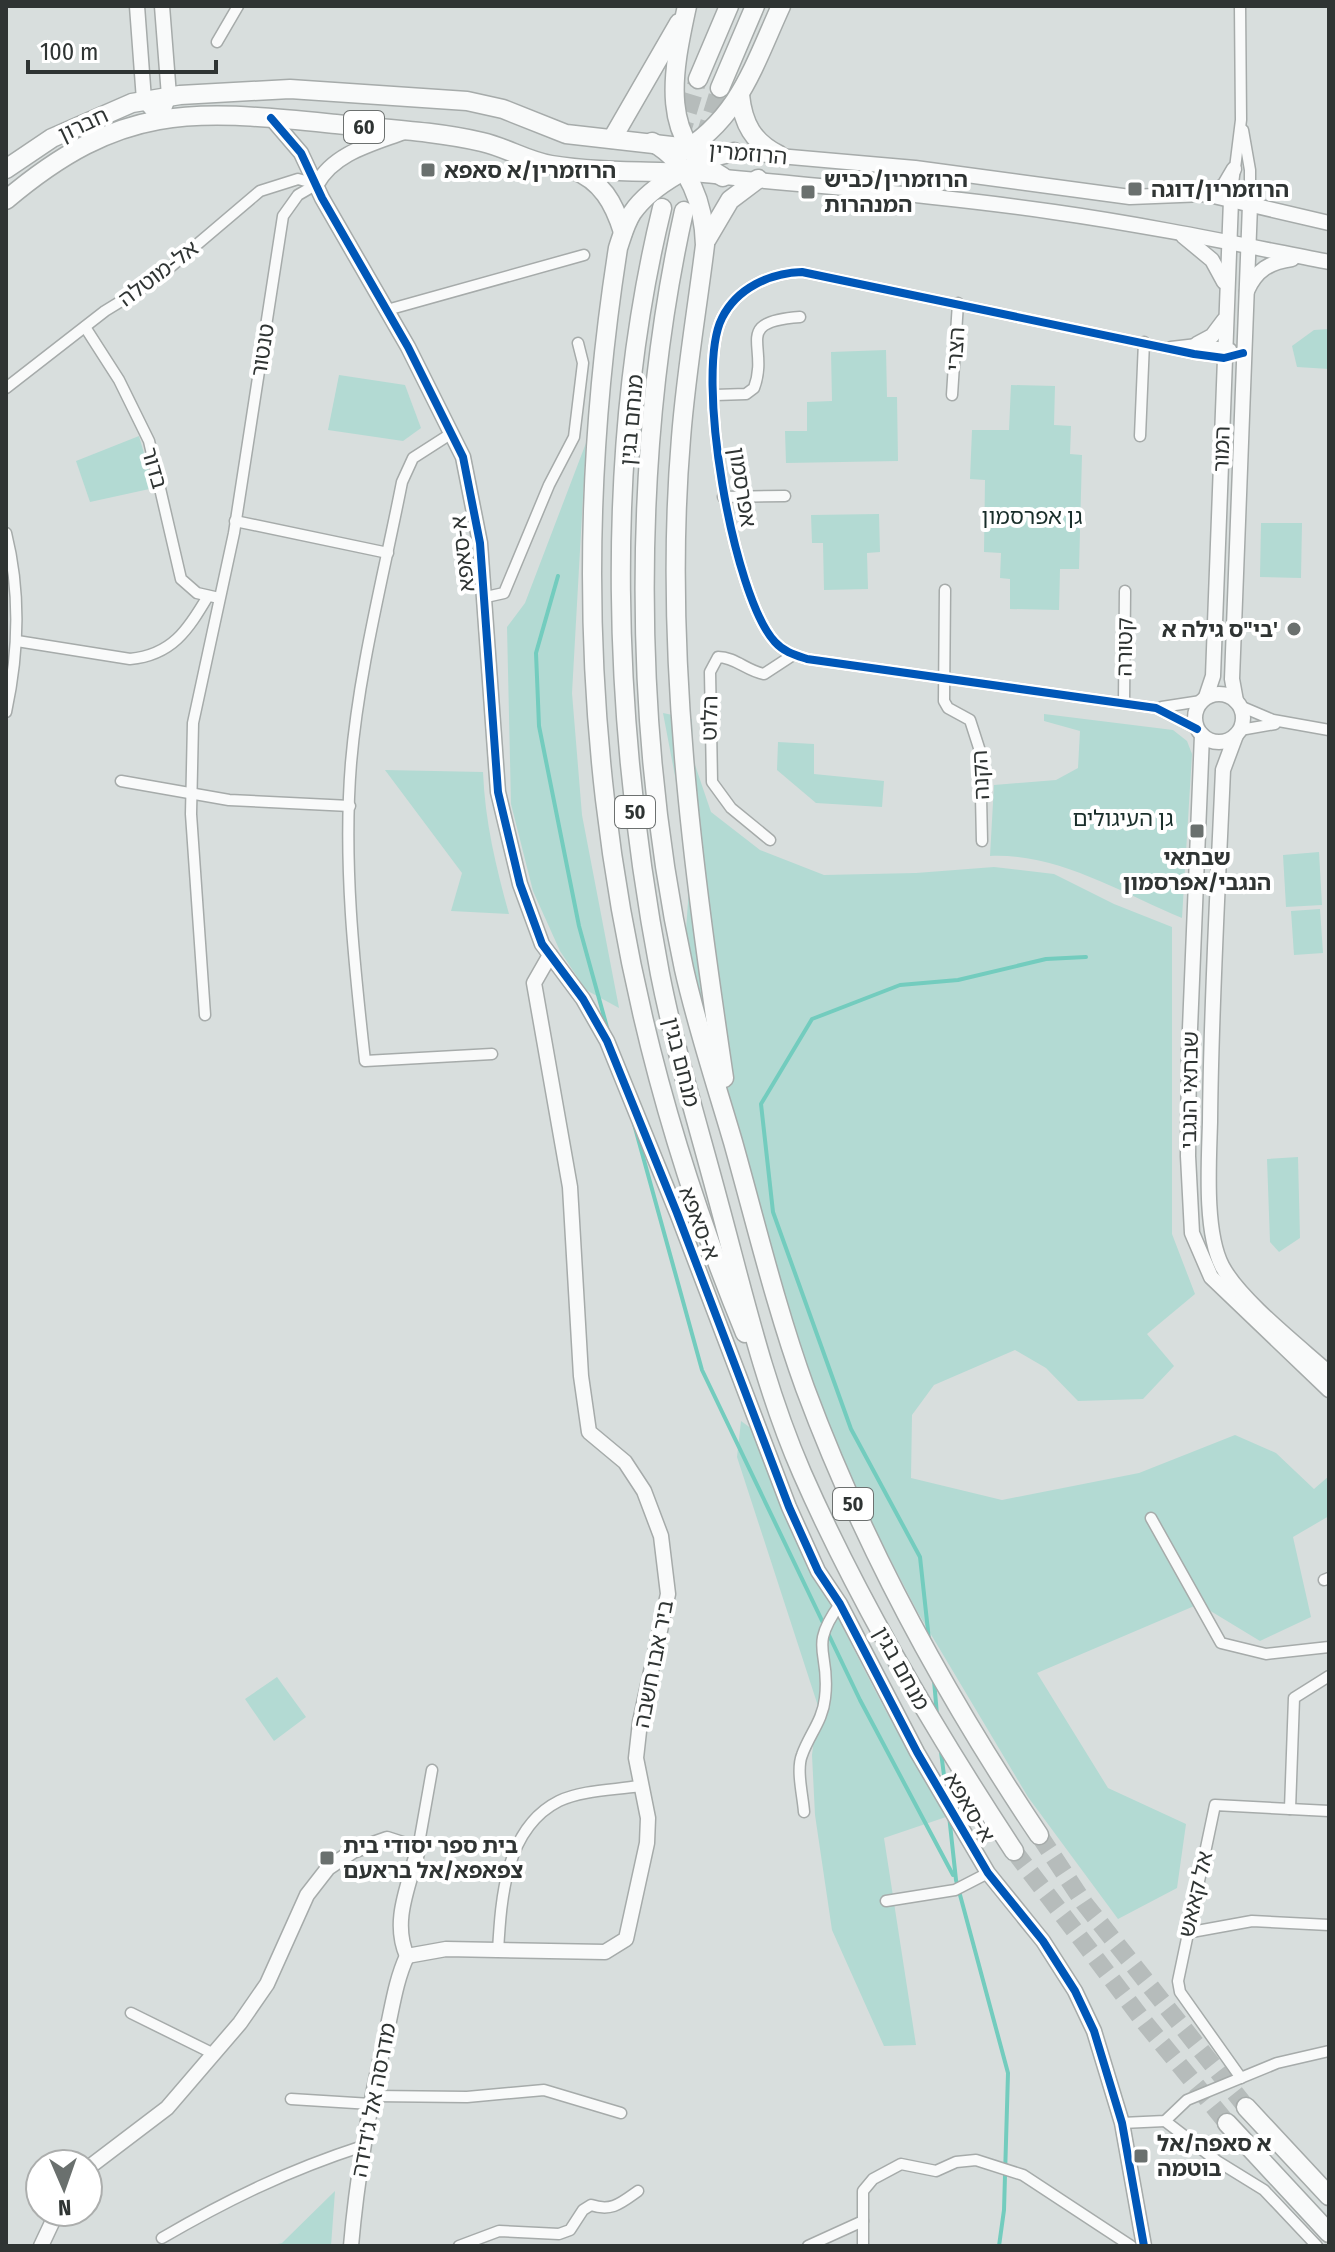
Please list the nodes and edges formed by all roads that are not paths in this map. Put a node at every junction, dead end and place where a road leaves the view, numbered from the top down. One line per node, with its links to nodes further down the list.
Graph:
1 (137, 6): 14 (street)
2 (162, 6): 13 (street)
3 (238, 6): 9 (street)
4 (688, 6): 19 (highway); 21 (highway)
5 (729, 6): 10 (highway)
6 (755, 6): 11 (highway)
7 (781, 6): 12 (highway, 60)
8 (1240, 6): 17 (street)
9 (217, 42)
10 (698, 79)
11 (720, 88)
12 (740, 95): 21 (highway, 60); 22 (highway)
13 (169, 96): 14 (highway, חברון / 60); 16 (street); 19 (highway, הרוזמרין / 60)
14 (144, 100): 16 (street); 25 (highway, חברון / 60)
15 (271, 118): 16 (highway, 60); 18 (highway, 60); 31 (street, א-סאפא)
16 (160, 119): 33 (highway, חברון / 60)
17 (1241, 120): 26 (street); 35 (street)
18 (407, 131): 24 (highway, 60); 31 (street)
19 (612, 139): 21 (highway, הרוזמרין / 60)
20 (734, 152): 21 (street, הרוזמרין); 22 (street, הרוזמרין); 23 (highway)
21 (681, 153): 23 (highway); 27 (highway, 60); 28 (highway)
22 (779, 155): 32 (street, הרוזמרין)
23 (704, 163): 28 (highway); 29 (highway)
24 (565, 167): 27 (highway, 60); 40 (highway)
25 (6, 169)
26 (1234, 169): 32 (street); 34 (street)
27 (639, 171): 28 (highway, הרוזמרין / 60)
28 (685, 173): 29 (street, הרוזמרין); 40 (highway); 42 (highway)
29 (723, 177): 30 (street, הרוזמרין)
30 (758, 179): 39 (street, הרוזמרין); 42 (highway)
31 (317, 184): 50 (street, א-סאפא); 53 (street, אל-מוטלה); 67 (street, טנטור)
32 (1205, 194): 34 (street, הרוזמרין)
33 (6, 200)
34 (1231, 200): 35 (street, הרוזמרין); 41 (street, המור)
35 (1250, 205): 38 (street, הרוזמרין); 43 (street, המור)
36 (662, 208): 97 (highway, מנחם בגין / 50)
37 (684, 211): 94 (highway, מנחם בגין / 50)
38 (1329, 223)
39 (1176, 231): 41 (street, הרוזמרין); 47 (street)
40 (623, 232): 97 (highway)
41 (1229, 243): 43 (street, הרוזמרין); 47 (street, המור)
42 (705, 245): 94 (highway)
43 (1247, 246): 45 (street, הרוזמרין); 48 (street, המור)
44 (584, 255): 50 (street)
45 (1308, 258): 46 (street, הרוזמרין); 48 (street)
46 (1329, 262)
47 (1227, 291): 51 (street, המור)
48 (1245, 295): 59 (street, המור)
49 (958, 303): 54 (street, אפרסמון); 61 (street, אפרסמון); 62 (street, הצרי)
50 (387, 310): 63 (street, א-סאפא)
51 (1226, 316): 56 (street); 58 (street, המור)
52 (800, 317): 61 (street)
53 (85, 327): 60 (street, אל-מוטלה); 72 (street, בדור)
54 (1144, 342): 57 (street, אפרסמון); 64 (street)
55 (578, 343): 73 (street)
56 (1197, 344): 57 (street, אפרסמון); 58 (street, אפרסמון)
57 (1169, 347): 58 (street, אפרסמון)
58 (1225, 352): 59 (street, אפרסמון); 77 (street, המור)
59 (1243, 353): 79 (street, המור)
60 (6, 388)
61 (715, 395): 66 (street, אפרסמון)
62 (952, 395)
63 (452, 433): 69 (street); 73 (street, א-סאפא)
64 (1140, 436)
65 (785, 496): 66 (street)
66 (723, 497): 75 (street, אפרסמון)
67 (235, 521): 69 (street); 72 (street, טנטור)
68 (6, 533): 74 (street)
69 (388, 553): 88 (street)
70 (945, 590): 76 (street)
71 (1125, 591): 78 (street, קטורה)
72 (214, 597): 74 (street); 87 (street, טנטור)
73 (486, 597): 91 (street, א-סאפא)
74 (17, 641): 81 (street)
75 (793, 655): 76 (street); 89 (street, הלוט)
76 (945, 678): 78 (street); 90 (street, הקנה)
77 (1203, 699): 79 (street); 80 (street); 84 (street)
78 (1124, 703): 80 (street)
79 (1238, 703): 82 (street); 85 (street)
80 (1156, 708): 84 (street)
81 (6, 712)
82 (1289, 724): 83 (street); 85 (street)
83 (1329, 730)
84 (1200, 732): 85 (street); 96 (street, שבתאי הנגבי)
85 (1238, 732): 95 (street, שבתאי הנגבי)
86 (121, 781): 87 (street)
87 (191, 792): 88 (street); 92 (street, טנטור)
88 (350, 806): 93 (street)
89 (770, 840)
90 (982, 841)
91 (550, 955): 99 (street, א-סאפא); 103 (street, ביר אבו חשבה)
92 (205, 1015)
93 (492, 1054)
94 (733, 1144): 107 (highway, מנחם בגין / 50)
95 (1329, 1373)
96 (1329, 1390)
97 (773, 1402): 109 (highway, מנחם בגין / 50)
98 (1151, 1518): 100 (street)
99 (840, 1604): 106 (street); 110 (street, א-סאפא)
100 (1329, 1647)
101 (1329, 1676): 104 (street)
102 (432, 1770): 108 (street)
103 (639, 1786): 114 (street); 114 (street, ביר אבו חשבה)
104 (1290, 1809): 105 (street, אל קאאש); 113 (street, אל קאאש)
105 (1329, 1811)
106 (804, 1812)
107 (1039, 1835)
108 (418, 1849): 115 (street); 118 (street)
109 (1014, 1851)
110 (988, 1873): 111 (street); 125 (street, א-סאפא)
111 (886, 1901)
112 (1329, 1925): 113 (street)
113 (1186, 1933): 119 (street, אל קאאש)
114 (498, 1951): 115 (street, ביר אבו חשבה)
115 (407, 1956): 121 (street, מדרסה אל ג'דידה)
116 (131, 2013): 118 (street)
117 (1329, 2051): 119 (street)
118 (214, 2054): 128 (street)
119 (1241, 2078): 124 (street)
120 (291, 2099): 121 (street)
121 (372, 2100): 123 (street); 127 (street, מדרסה אל ג'דידה)
122 (1246, 2107): 130 (highway)
123 (621, 2113)
124 (1165, 2121): 125 (street); 140 (street)
125 (1122, 2123): 139 (street, א-סאפא)
126 (1227, 2123): 132 (highway)
127 (363, 2146): 133 (street); 134 (street, מדרסה אל ג'דידה)
128 (104, 2156)
129 (638, 2191): 135 (street)
130 (1329, 2196)
131 (863, 2221): 136 (street); 137 (street); 138 (street)
132 (1329, 2233)
133 (162, 2238)
134 (351, 2246)
135 (459, 2246)
136 (808, 2246)
137 (863, 2246)
138 (1131, 2246)
139 (1144, 2246)
140 (1317, 2246)

